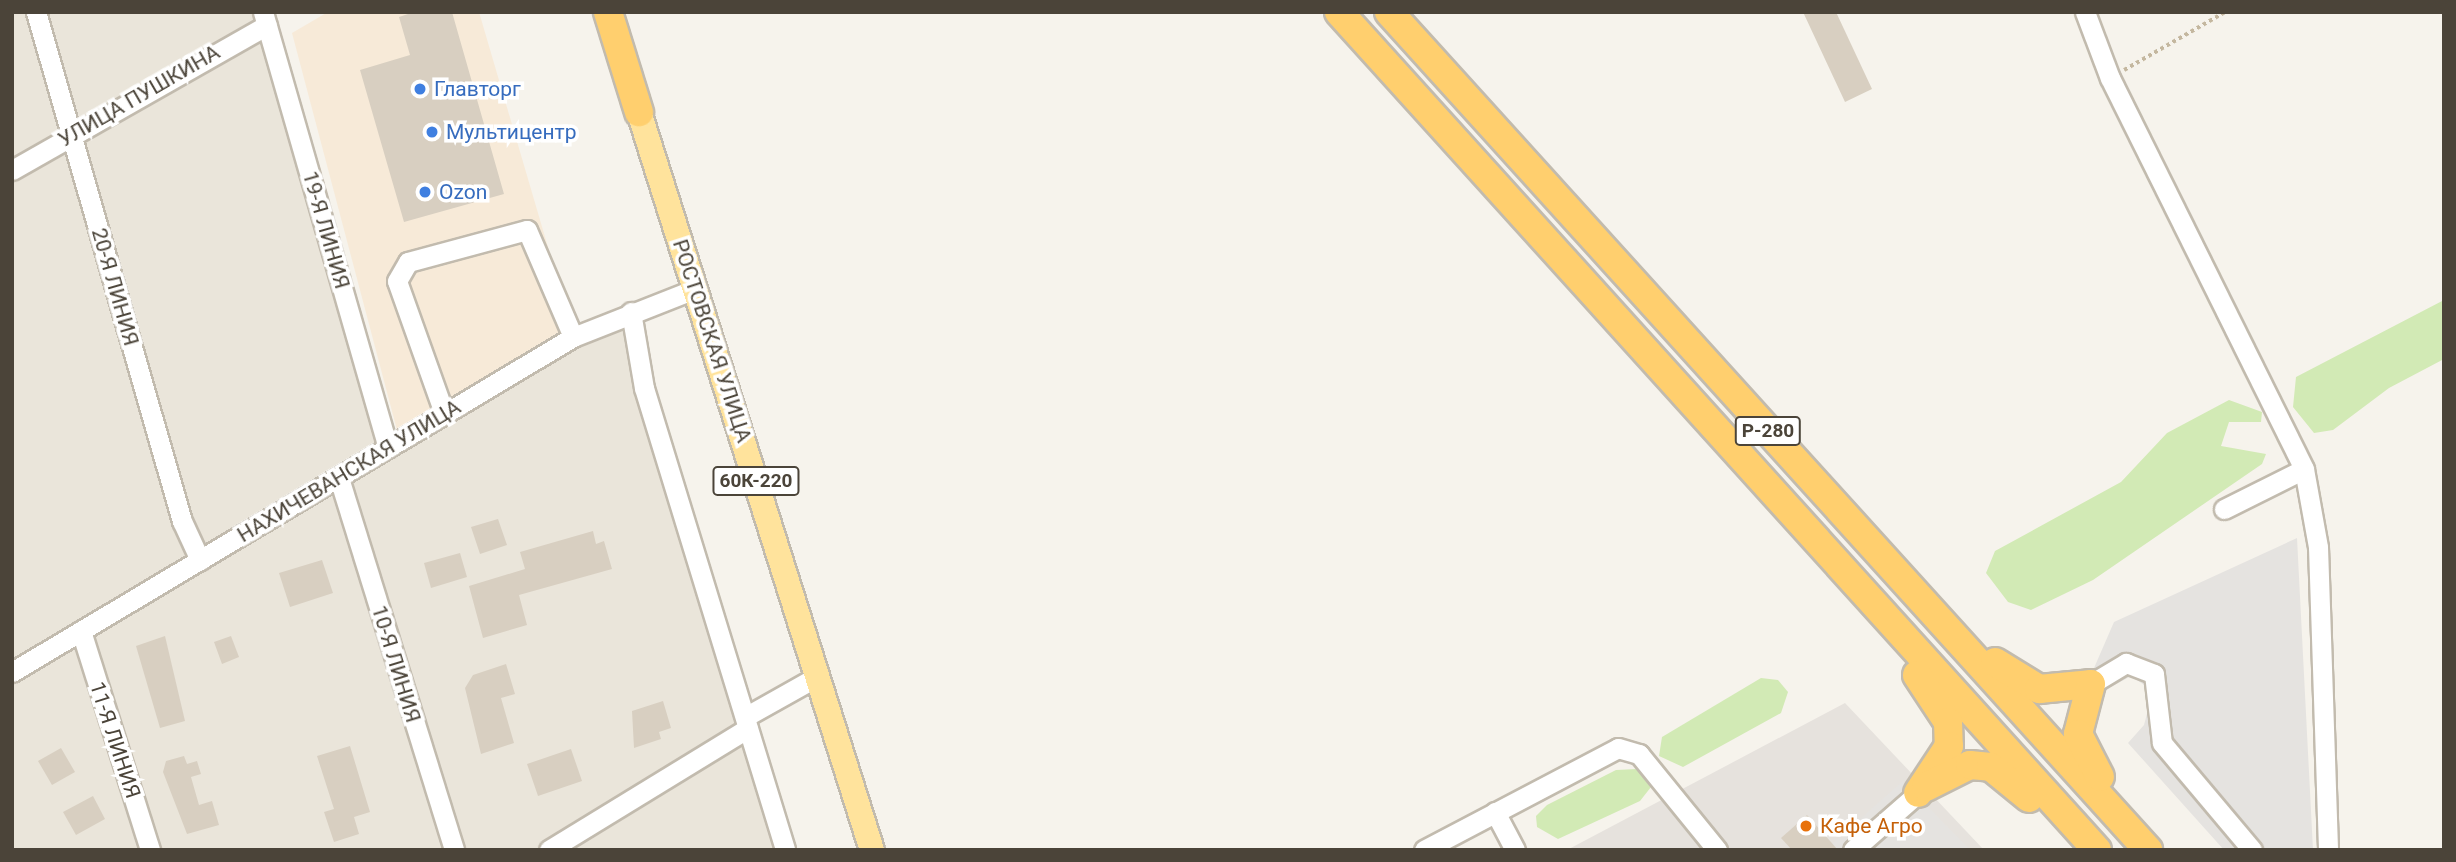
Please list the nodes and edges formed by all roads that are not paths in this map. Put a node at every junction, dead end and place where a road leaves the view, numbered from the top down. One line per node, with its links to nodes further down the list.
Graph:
1 (36, 12): 9 (street, 20-Я ЛИНИЯ)
2 (608, 12): 8 (highway, 60К-220)
3 (613, 12): 8 (highway, 60К-220)
4 (1339, 12): 14 (highway, Р-280)
5 (1389, 12): 11 (highway, Р-280)
6 (2085, 12): 18 (street)
7 (265, 19): 9 (street, УЛИЦА ПУШКИНА); 17 (street, 19-Я ЛИНИЯ)
8 (639, 112): 12 (main road, РОСТОВСКАЯ УЛИЦА / 60К-220)
9 (72, 135): 10 (street, УЛИЦА ПУШКИНА); 21 (street, 20-Я ЛИНИЯ)
10 (12, 170)
11 (1613, 260): 25 (highway); 40 (highway, Р-280)
12 (695, 289): 13 (street, НАХИЧЕВАНСКАЯ УЛИЦА); 24 (main road, РОСТОВСКАЯ УЛИЦА / 60К-220)
13 (631, 312): 15 (street, НАХИЧЕВАНСКАЯ УЛИЦА); 26 (street)
14 (1628, 331): 27 (highway); 39 (highway, Р-280)
15 (573, 337): 16 (street, НАХИЧЕВАНСКАЯ УЛИЦА); 16 (street)
16 (444, 414): 17 (street, НАХИЧЕВАНСКАЯ УЛИЦА)
17 (388, 447): 19 (street, НАХИЧЕВАНСКАЯ УЛИЦА)
18 (2304, 469): 20 (street); 43 (street)
19 (339, 478): 21 (street, НАХИЧЕВАНСКАЯ УЛИЦА); 30 (street, 10-Я ЛИНИЯ)
20 (2224, 509)
21 (200, 560): 22 (street, НАХИЧЕВАНСКАЯ УЛИЦА)
22 (81, 631): 23 (street, НАХИЧЕВАНСКАЯ УЛИЦА); 29 (street, 11-Я ЛИНИЯ)
23 (14, 668)
24 (818, 676): 26 (street); 33 (main road, РОСТОВСКАЯ УЛИЦА / 60К-220)
25 (2091, 684): 41 (highway); 42 (street)
26 (747, 723): 31 (street); 32 (street)
27 (1919, 793): 37 (street); 38 (highway)
28 (1494, 812): 34 (street); 35 (street); 36 (street)
29 (150, 850)
30 (454, 850)
31 (549, 850)
32 (785, 850)
33 (872, 850)
34 (1424, 850)
35 (1515, 850)
36 (1717, 850)
37 (1853, 850)
38 (2077, 850)
39 (2097, 850)
40 (2148, 850)
41 (2166, 850)
42 (2252, 850)
43 (2328, 850)

